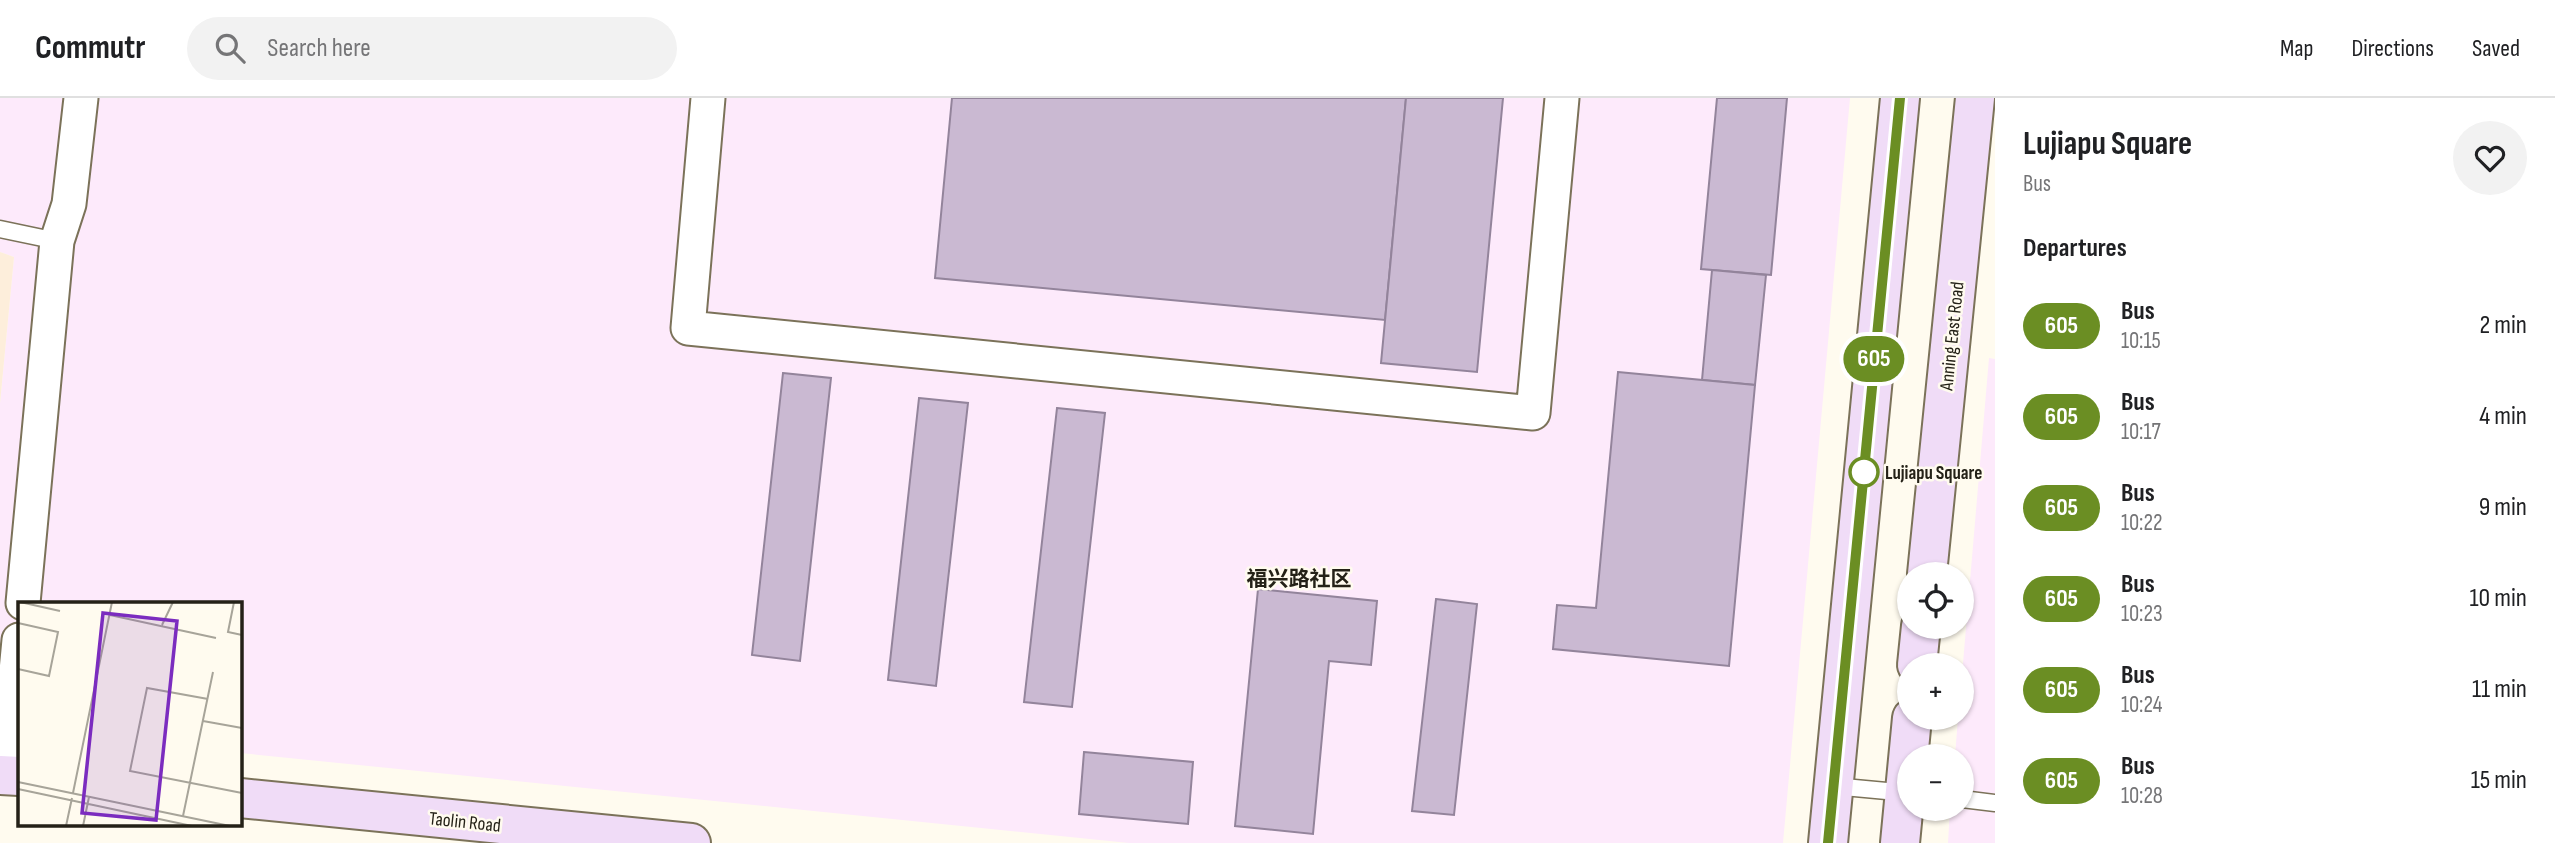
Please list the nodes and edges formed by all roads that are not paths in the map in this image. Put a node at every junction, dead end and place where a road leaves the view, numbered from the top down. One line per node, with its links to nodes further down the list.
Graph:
1 (80, 98): 7 (street)
2 (708, 98): 3 (street)
3 (1562, 98)
4 (1900, 98): 12 (main road)
5 (1975, 98): 8 (main road, Anning East Road)
6 (0, 229): 7 (lane)
7 (57, 241): 9 (street)
8 (1928, 562)
9 (23, 602)
10 (18, 654): 11 (street)
11 (9, 775)
12 (1833, 786): 13 (lane); 19 (main road)
13 (1897, 792)
14 (242, 798): 18 (main road, Taolin Road)
15 (1974, 800): 16 (lane)
16 (1995, 803)
17 (1903, 821): 20 (main road)
18 (691, 843)
19 (1828, 843)
20 (1900, 843)

